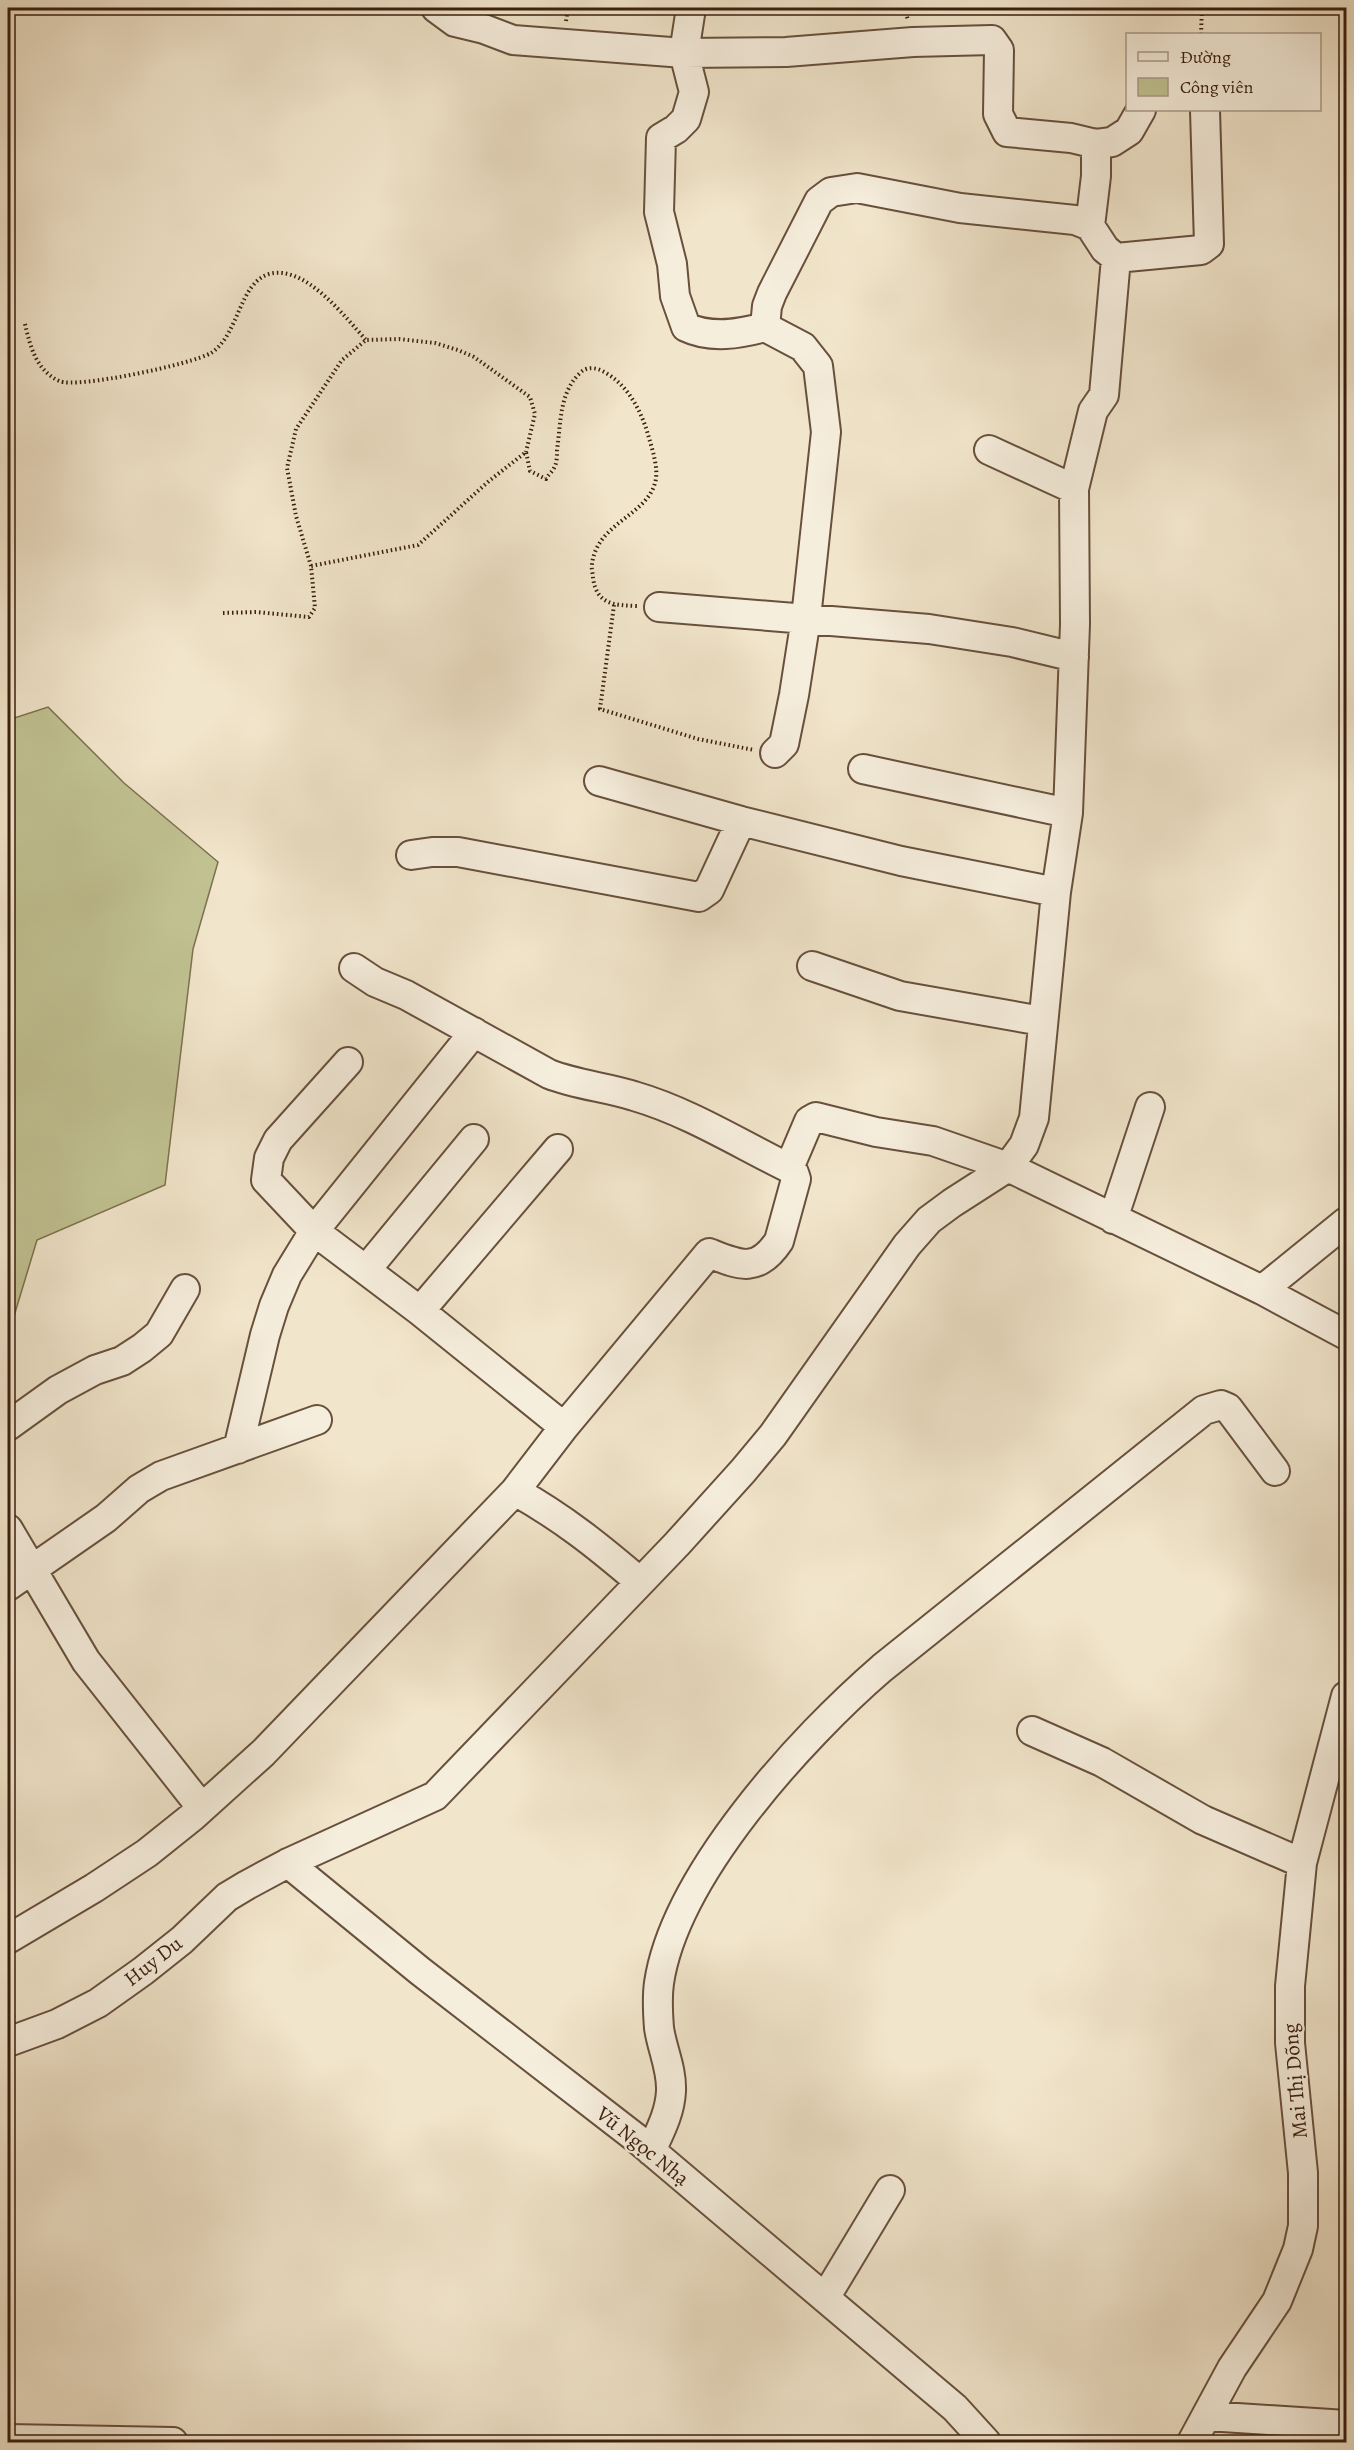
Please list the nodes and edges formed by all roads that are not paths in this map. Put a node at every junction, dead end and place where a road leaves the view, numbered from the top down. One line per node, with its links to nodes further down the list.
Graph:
1 (436, 8): 3 (street)
2 (691, 8): 3 (street)
3 (684, 53): 6 (street); 9 (street)
4 (1140, 111): 6 (street)
5 (1205, 111): 8 (street)
6 (1096, 144): 7 (street)
7 (1090, 226): 8 (street); 9 (street)
8 (1116, 258): 11 (street)
9 (765, 327): 13 (street)
10 (989, 450): 11 (street)
11 (1074, 489): 14 (street)
12 (659, 607): 13 (street)
13 (806, 618): 14 (street); 15 (street)
14 (1074, 657): 18 (street)
15 (776, 753)
16 (863, 769): 18 (street)
17 (599, 781): 19 (street)
18 (1068, 813): 21 (street)
19 (741, 821): 20 (street); 21 (street)
20 (411, 855)
21 (1056, 892): 24 (street)
22 (812, 966): 24 (street)
23 (354, 968): 25 (street)
24 (1042, 1021): 30 (street)
25 (474, 1032): 31 (street); 34 (street)
26 (348, 1062): 34 (street)
27 (1150, 1107): 32 (street)
28 (474, 1139): 35 (street)
29 (558, 1149): 38 (street)
30 (1008, 1167): 31 (street); 32 (street); 48 (street, Huy Du)
31 (789, 1168): 42 (street)
32 (1113, 1219): 37 (street)
33 (1347, 1222): 37 (street)
34 (314, 1231): 35 (street); 43 (street)
35 (366, 1270): 38 (street)
36 (185, 1289): 41 (street)
37 (1262, 1290): 39 (street)
38 (420, 1311): 42 (street)
39 (1347, 1335)
40 (317, 1420): 43 (street)
41 (8, 1426)
42 (564, 1426): 45 (street)
43 (238, 1449): 47 (street)
44 (1275, 1471): 56 (street)
45 (515, 1491): 48 (street); 51 (street)
46 (8, 1529): 47 (street)
47 (19, 1578): 51 (street)
48 (640, 1582): 52 (street, Huy Du)
49 (1347, 1696): 53 (street, Mai Thị Dõng)
50 (1032, 1731): 53 (street)
51 (202, 1808): 54 (street)
52 (288, 1863): 55 (street, Huy Du); 56 (street, Vũ Ngọc Nhạ)
53 (1302, 1863): 59 (street, Mai Thị Dõng)
54 (8, 1939)
55 (8, 2042)
56 (651, 2151): 58 (street, Vũ Ngọc Nhạ)
57 (890, 2190): 58 (street)
58 (825, 2298): 63 (street, Vũ Ngọc Nhạ)
59 (1207, 2416): 60 (street); 64 (street, Mai Thị Dõng)
60 (1347, 2425)
61 (8, 2439): 62 (street)
62 (173, 2442)
63 (986, 2442)
64 (1192, 2442)

